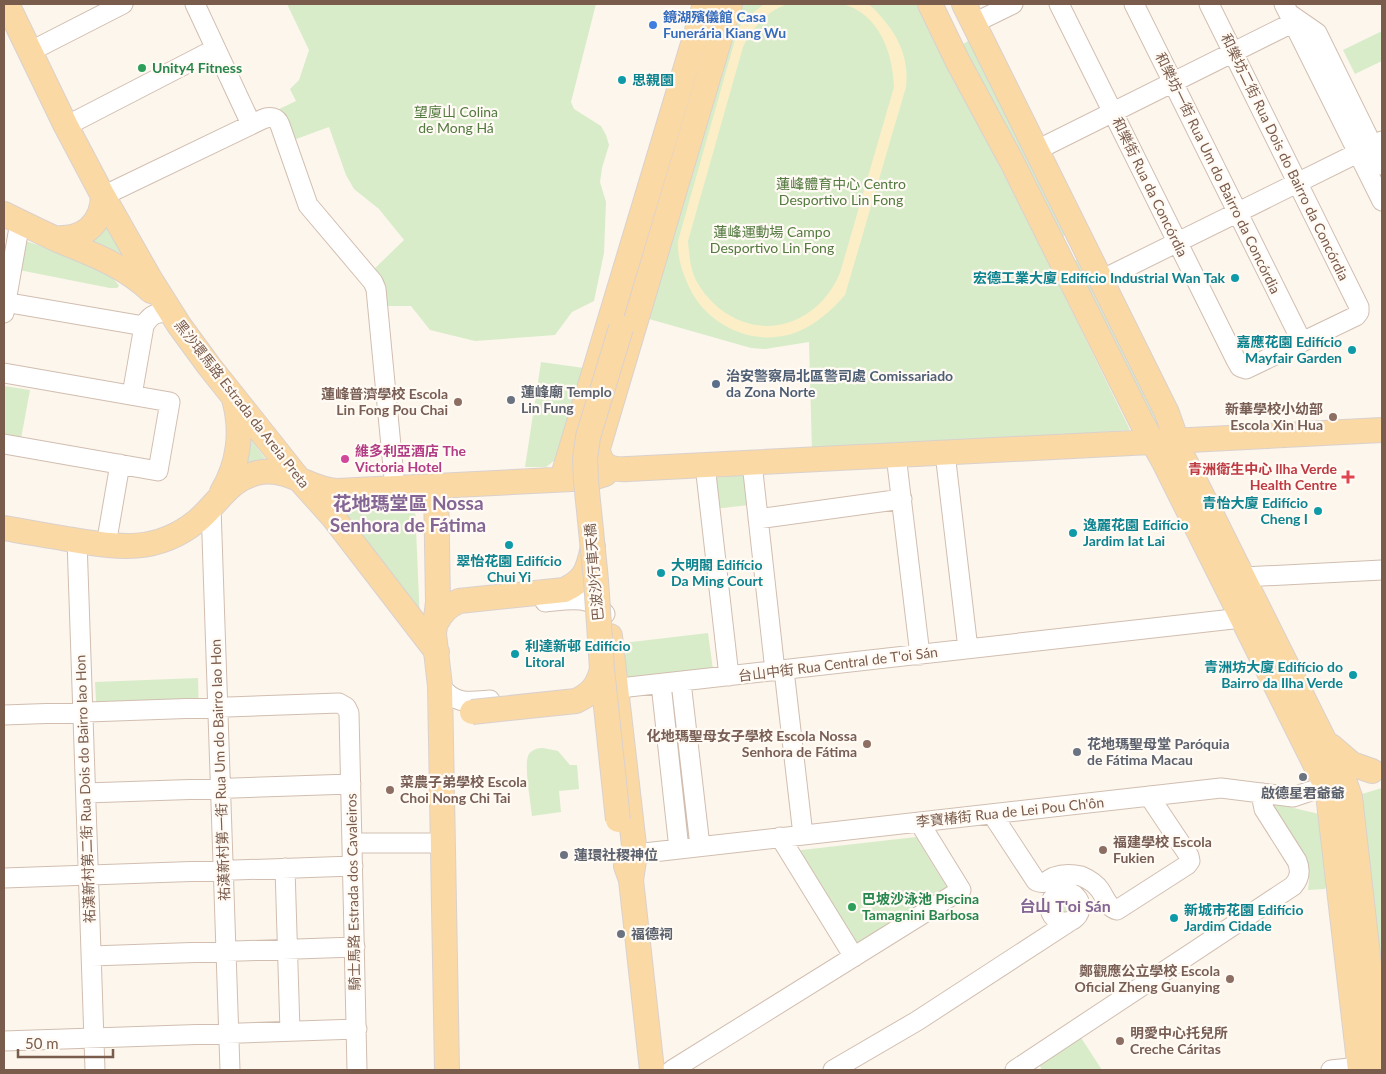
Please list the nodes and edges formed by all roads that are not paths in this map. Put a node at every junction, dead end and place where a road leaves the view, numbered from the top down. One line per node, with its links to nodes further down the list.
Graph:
1 (123, 4): 15 (street)
2 (194, 4): 14 (street)
3 (730, 4): 13 (main road)
4 (1013, 4): 9 (street)
5 (1059, 4): 20 (street, 和樂街 Rua da Concórdia)
6 (1134, 4): 18 (street, 和樂坊一街 Rua Um do Bairro da Concórdia)
7 (1209, 4): 16 (street, 和樂坊二街 Rua Dois do Bairro da Concórdia)
8 (932, 8): 9 (main road); 17 (main road)
9 (968, 12): 17 (main road); 25 (main road)
10 (8, 13): 15 (main road, 黑沙環馬路 Estrada da Areia Preta)
11 (702, 14): 13 (main road); 19 (main road)
12 (1289, 14): 16 (street); 24 (street)
13 (722, 30): 21 (main road)
14 (215, 49): 22 (street); 23 (street)
15 (31, 52): 23 (main road, 黑沙環馬路 Estrada da Areia Preta)
16 (1233, 52): 18 (street); 27 (street, 和樂坊二街 Rua Dois do Bairro da Concórdia)
17 (956, 60): 36 (main road)
18 (1173, 82): 20 (street); 32 (street, 和樂坊一街 Rua Um do Bairro da Concórdia)
19 (674, 111): 21 (main road); 28 (main road)
20 (1113, 112): 25 (street); 37 (street, 和樂街 Rua da Concórdia)
21 (697, 117): 30 (main road)
22 (251, 124): 29 (street); 63 (street)
23 (66, 126): 29 (main road, 黑沙環馬路 Estrada da Areia Preta)
24 (1371, 146): 26 (street); 27 (street); 31 (street)
25 (1036, 150): 34 (main road)
26 (1382, 165)
27 (1298, 183): 32 (street); 45 (street, 和樂坊二街 Rua Dois do Bairro da Concórdia)
28 (649, 194): 30 (main road); 38 (main road)
29 (103, 196): 35 (main road); 43 (main road, 黑沙環馬路 Estrada da Areia Preta)
30 (672, 200): 39 (main road)
31 (1382, 201)
32 (1237, 212): 37 (street); 45 (street, 和樂坊一街 Rua Um do Bairro da Concórdia)
33 (12, 218): 35 (main road); 40 (street)
34 (1076, 229): 36 (main road); 41 (main road)
35 (54, 238): 43 (main road)
36 (1051, 241): 51 (main road)
37 (1178, 242): 41 (street); 45 (street, 和樂街 Rua da Concórdia)
38 (634, 243): 44 (main road); 61 (main road)
39 (658, 249): 44 (main road); 58 (main road)
40 (9, 259): 42 (street)
41 (1101, 280): 50 (main road)
42 (4, 305): 43 (street)
43 (158, 311): 47 (street); 48 (main road, 黑沙環馬路 Estrada da Areia Preta)
44 (621, 328): 72 (main road, 巴波沙行車天橋, bridge)
45 (1302, 342)
46 (4, 373): 47 (street)
47 (132, 396): 56 (street)
48 (234, 398): 59 (main road, 黑沙環馬路 Estrada da Areia Preta); 66 (main road)
49 (1382, 430): 50 (main road)
50 (1177, 440): 51 (main road); 74 (main road)
51 (1153, 442): 53 (main road); 75 (main road)
52 (4, 444): 56 (street)
53 (945, 453): 54 (main road); 78 (street)
54 (896, 455): 55 (main road); 65 (street)
55 (752, 463): 57 (main road); 68 (street)
56 (120, 464): 71 (street)
57 (705, 465): 58 (main road); 83 (street)
58 (618, 470): 60 (main road)
59 (298, 478): 64 (main road); 66 (main road); 67 (main road, 黑沙環馬路 Estrada da Areia Preta)
60 (592, 478): 61 (main road); 76 (main road)
61 (559, 480): 62 (main road)
62 (436, 486): 63 (main road); 77 (main road)
63 (394, 488): 64 (main road)
64 (348, 491): 67 (main road)
65 (902, 499): 68 (street); 80 (street)
66 (215, 503): 71 (main road); 88 (street, 祐漢新村第一街 Rua Um do Bairro Iao Hon)
67 (333, 517): 77 (main road, 黑沙環馬路 Estrada da Areia Preta)
68 (758, 519): 82 (street)
69 (4, 528): 70 (main road)
70 (77, 540): 71 (main road); 89 (street, 祐漢新村第二街 Rua Dois do Bairro Iao Hon)
71 (106, 545)
72 (593, 547): 77 (main road, bridge); 81 (main road, 巴波沙行車天橋, bridge)
73 (1382, 570): 74 (street)
74 (1240, 572): 75 (main road); 79 (main road)
75 (1238, 609): 78 (street, 台山中街 Rua Central de T'oi Sán); 79 (main road)
76 (608, 618): 77 (street); 87 (main road)
77 (436, 636): 86 (main road)
78 (968, 649): 80 (street, 台山中街 Rua Central de T'oi Sán)
79 (1269, 650): 91 (main road); 93 (main road)
80 (920, 654): 82 (street, 台山中街 Rua Central de T'oi Sán)
81 (602, 669): 86 (main road, bridge); 113 (main road, 巴波沙行車天橋, bridge)
82 (780, 671): 83 (street, 台山中街 Rua Central de T'oi Sán); 101 (street)
83 (729, 676): 84 (street, 台山中街 Rua Central de T'oi Sán)
84 (681, 682): 85 (street, 台山中街 Rua Central de T'oi Sán); 105 (street)
85 (661, 684): 87 (street, 台山中街 Rua Central de T'oi Sán); 106 (street)
86 (440, 686): 87 (street, 台山中街 Rua Central de T'oi Sán); 103 (main road)
87 (616, 689): 107 (main road)
88 (218, 708): 89 (street); 94 (street, 騎士馬路 Estrada dos Cavaleiros); 95 (street, 祐漢新村第一街 Rua Um do Bairro Iao Hon)
89 (83, 712): 90 (street); 96 (street, 祐漢新村第二街 Rua Dois do Bairro Iao Hon)
90 (4, 715)
91 (1323, 738): 92 (main road); 93 (main road)
92 (1377, 771): 93 (main road, 李寶椿街 Rua de Lei Pou Ch'ôn)
93 (1335, 783): 97 (street, 李寶椿街 Rua de Lei Pou Ch'ôn); 115 (main road)
94 (351, 784): 95 (street); 104 (street, 騎士馬路 Estrada dos Cavaleiros)
95 (220, 788): 96 (street); 110 (street, 祐漢新村第一街 Rua Um do Bairro Iao Hon)
96 (86, 793): 111 (street, 祐漢新村第二街 Rua Dois do Bairro Iao Hon)
97 (1263, 794): 98 (street, 李寶椿街 Rua de Lei Pou Ch'ôn); 136 (street)
98 (1149, 796): 99 (street, 李寶椿街 Rua de Lei Pou Ch'ôn); 114 (street)
99 (992, 814): 100 (street, 李寶椿街 Rua de Lei Pou Ch'ôn); 114 (street)
100 (919, 822): 101 (street, 李寶椿街 Rua de Lei Pou Ch'ôn); 120 (street)
101 (803, 835): 102 (street, 李寶椿街 Rua de Lei Pou Ch'ôn)
102 (780, 838): 105 (street, 李寶椿街 Rua de Lei Pou Ch'ôn); 120 (street)
103 (442, 842): 104 (street); 131 (main road)
104 (352, 844): 108 (street, 騎士馬路 Estrada dos Cavaleiros)
105 (700, 846): 106 (street, 李寶椿街 Rua de Lei Pou Ch'ôn)
106 (680, 849): 107 (street, 李寶椿街 Rua de Lei Pou Ch'ôn)
107 (635, 854): 113 (main road)
108 (353, 866): 109 (street); 116 (street, 騎士馬路 Estrada dos Cavaleiros)
109 (285, 868): 110 (street); 117 (street)
110 (223, 870): 111 (street); 118 (street, 祐漢新村第一街 Rua Um do Bairro Iao Hon)
111 (88, 875): 112 (street); 119 (street, 祐漢新村第二街 Rua Dois do Bairro Iao Hon)
112 (4, 878)
113 (631, 880): 132 (main road)
114 (1056, 886): 121 (street)
115 (1351, 902): 127 (main road); 127 (main road)
116 (355, 947): 117 (street); 122 (street, 騎士馬路 Estrada dos Cavaleiros)
117 (288, 949): 118 (street); 123 (street)
118 (226, 951): 119 (street); 124 (street, 祐漢新村第一街 Rua Um do Bairro Iao Hon)
119 (91, 956): 125 (street, 祐漢新村第二街 Rua Dois do Bairro Iao Hon)
120 (854, 957): 133 (street)
121 (917, 1021): 134 (street); 135 (street)
122 (356, 1029): 123 (street); 130 (street, 騎士馬路 Estrada dos Cavaleiros)
123 (290, 1031): 124 (street)
124 (229, 1033): 125 (street); 129 (street, 祐漢新村第一街 Rua Um do Bairro Iao Hon)
125 (94, 1038): 126 (street); 128 (street, 祐漢新村第二街 Rua Dois do Bairro Iao Hon)
126 (4, 1040)
127 (1366, 1069): 137 (street)
128 (95, 1070)
129 (230, 1070)
130 (358, 1070)
131 (447, 1070)
132 (652, 1070)
133 (672, 1070)
134 (833, 1070)
135 (849, 1070)
136 (1015, 1070)
137 (1332, 1070)

